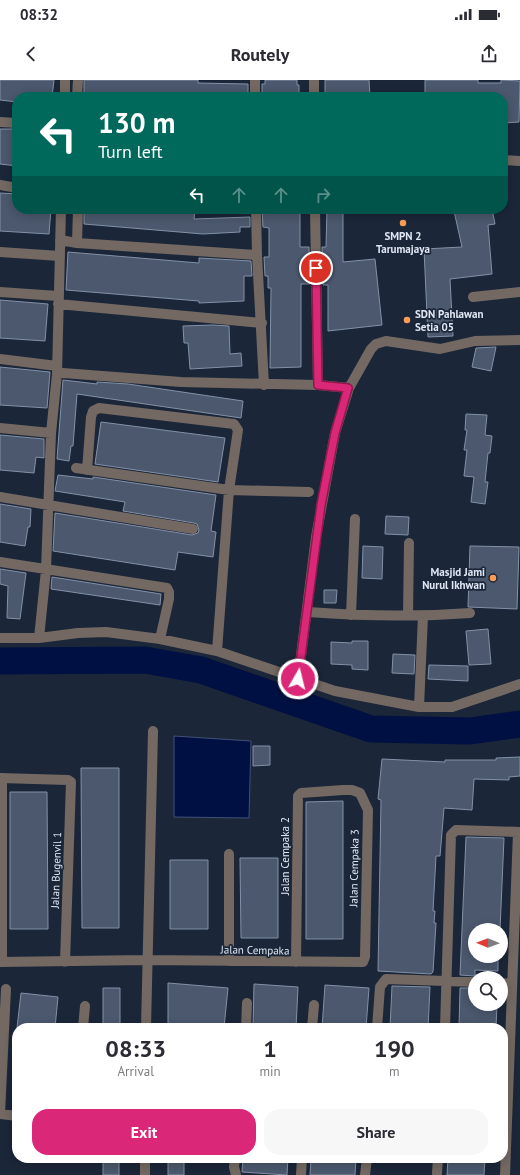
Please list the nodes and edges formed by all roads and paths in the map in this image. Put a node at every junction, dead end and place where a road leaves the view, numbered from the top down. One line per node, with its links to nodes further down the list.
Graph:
1 (64, 80): 5 (street)
2 (78, 80): 6 (street)
3 (255, 80): 7 (street)
4 (314, 80): 8 (street)
5 (64, 92)
6 (77, 92)
7 (255, 92)
8 (314, 92)
9 (0, 122): 10 (street)
10 (12, 123)
11 (508, 160): 12 (street)
12 (520, 161)
13 (0, 185): 14 (street)
14 (12, 187)
15 (61, 214): 19 (street)
16 (78, 214): 20 (street)
17 (256, 214): 22 (street)
18 (315, 214): 33 (street)
19 (60, 240): 20 (street); 23 (street)
20 (77, 243): 22 (street)
21 (0, 252): 23 (street)
22 (257, 255): 28 (street)
23 (60, 256): 27 (street)
24 (0, 292): 27 (street)
25 (520, 292): 26 (street)
26 (473, 296)
27 (58, 300): 28 (street); 31 (street)
28 (262, 323): 32 (street)
29 (520, 340): 34 (street)
30 (0, 360): 31 (street)
31 (57, 370): 32 (street); 36 (street)
32 (264, 385): 33 (street)
33 (318, 385): 34 (street)
34 (348, 388): 48 (street)
35 (0, 428): 36 (street)
36 (51, 433): 42 (street)
37 (76, 468): 38 (street)
38 (87, 470): 39 (street); 39 (street)
39 (229, 490): 40 (street); 56 (street)
40 (309, 492)
41 (0, 497): 42 (street)
42 (48, 506): 44 (street); 47 (street)
43 (355, 519): 50 (street)
44 (193, 529)
45 (409, 543): 51 (street)
46 (0, 562): 47 (street)
47 (46, 570): 54 (street); 55 (street)
48 (308, 612): 50 (street); 57 (street)
49 (470, 613): 52 (street)
50 (351, 615): 51 (street)
51 (408, 615): 52 (street)
52 (423, 616): 59 (street)
53 (0, 638): 54 (street)
54 (39, 638): 55 (street)
55 (160, 639): 56 (street)
56 (217, 650): 57 (street)
57 (298, 679): 59 (street)
58 (520, 684): 59 (street)
59 (419, 707)
60 (153, 731): 65 (street)
61 (1, 778): 67 (street); 68 (street, Jalan Bugenvil 1)
62 (343, 790): 69 (street, Jalan Cempaka 2); 70 (street, Jalan Cempaka 3)
63 (519, 832): 71 (street); 74 (street)
64 (229, 854): 66 (street)
65 (146, 960): 66 (street, Jalan Cempaka); 68 (street, Jalan Cempaka); 80 (street)
66 (229, 961): 69 (street, Jalan Cempaka)
67 (1, 962): 68 (street, Jalan Cempaka)
68 (65, 962)
69 (296, 962): 70 (street, Jalan Cempaka)
70 (363, 962)
71 (448, 981): 72 (street); 83 (street); 84 (street)
72 (468, 982)
73 (508, 984): 74 (street)
74 (512, 984): 85 (street)
75 (6, 989): 86 (street)
76 (247, 1003): 81 (street)
77 (314, 1005): 82 (street)
78 (85, 1006): 79 (street)
79 (83, 1023)
80 (146, 1023)
81 (246, 1023)
82 (312, 1023)
83 (377, 1023)
84 (445, 1023)
85 (508, 1051)
86 (0, 1114): 87 (street)
87 (12, 1115)
88 (145, 1163): 95 (street)
89 (234, 1163): 96 (street)
90 (302, 1163): 97 (street)
91 (366, 1163): 98 (street)
92 (438, 1163): 94 (street)
93 (505, 1163): 99 (street)
94 (437, 1173)
95 (145, 1175)
96 (236, 1175)
97 (301, 1175)
98 (365, 1175)
99 (505, 1175)

